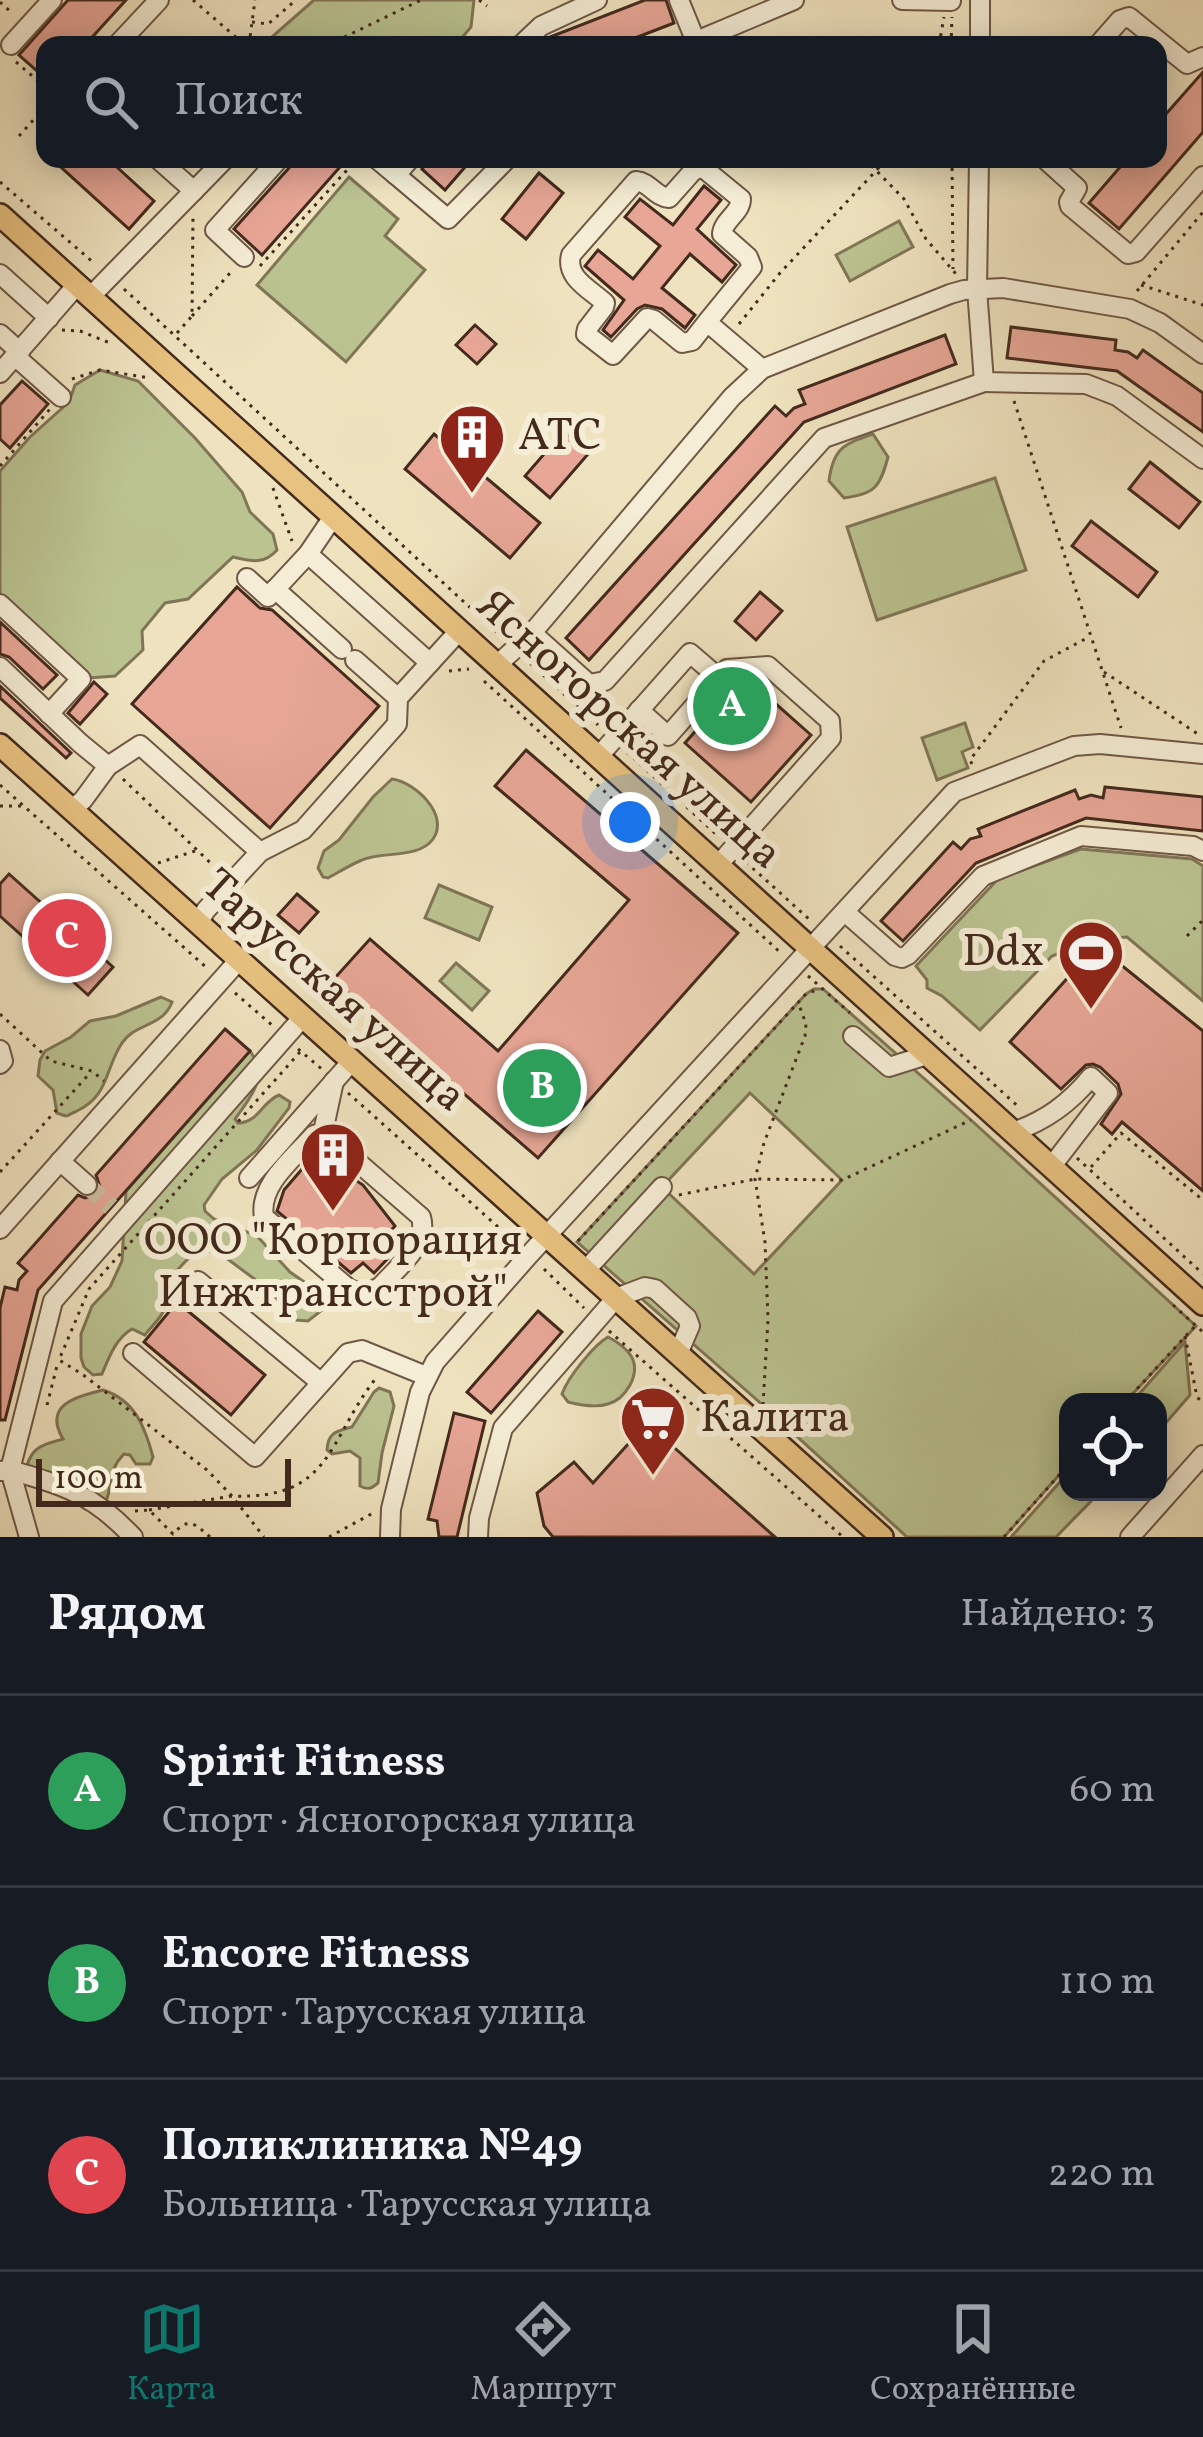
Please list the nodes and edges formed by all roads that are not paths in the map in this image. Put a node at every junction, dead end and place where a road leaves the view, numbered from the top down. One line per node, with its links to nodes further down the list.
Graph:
1 (52, 0): 16 (street)
2 (597, 0): 10 (street)
3 (679, 0): 11 (street)
4 (794, 0): 12 (street)
5 (902, 0): 8 (street)
6 (980, 0): 13 (street)
7 (156, 1): 9 (street)
8 (951, 1)
9 (125, 36)
10 (530, 36)
11 (690, 36)
12 (709, 36)
13 (980, 36)
14 (1106, 36): 15 (street)
15 (1152, 36)
16 (11, 45)
17 (1167, 49): 18 (street)
18 (1203, 57)
19 (168, 168): 31 (street)
20 (216, 168): 31 (street)
21 (271, 168): 33 (street)
22 (388, 168): 29 (street)
23 (402, 168): 29 (street)
24 (499, 168): 29 (street)
25 (700, 168): 37 (street)
26 (703, 168): 37 (street)
27 (979, 168): 35 (street)
28 (1055, 168): 30 (street)
29 (396, 175)
30 (1203, 176)
31 (194, 191): 36 (street)
32 (0, 215): 36 (main road, Ясногорская улица)
33 (244, 257)
34 (0, 274): 38 (street)
35 (977, 289): 41 (street); 42 (street); 44 (street)
36 (84, 291): 38 (street); 47 (main road, Ясногорская улица)
37 (707, 322): 42 (street)
38 (45, 323): 40 (street)
39 (0, 334): 40 (street)
40 (18, 354): 43 (street); 45 (street)
41 (1203, 354)
42 (762, 369): 53 (street)
43 (0, 373)
44 (984, 382): 46 (street); 53 (street)
45 (62, 389)
46 (1203, 459)
47 (333, 517): 48 (street); 52 (main road, Ясногорская улица)
48 (308, 554): 50 (street); 54 (street)
49 (247, 578): 50 (street)
50 (275, 589): 58 (street)
51 (0, 604): 60 (street)
52 (459, 631): 54 (street); 55 (main road, Ясногорская улица)
53 (532, 633): 55 (street)
54 (430, 663): 58 (street)
55 (496, 665): 63 (main road, Ясногорская улица)
56 (0, 667): 60 (street)
57 (719, 679): 59 (street); 59 (street); 68 (street)
58 (398, 698): 67 (street)
59 (639, 710): 63 (street)
60 (49, 714): 64 (street)
61 (0, 745): 65 (main road, Тарусская улица)
62 (1203, 754): 69 (street)
63 (598, 757): 68 (main road, Ясногорская улица)
64 (108, 766): 65 (street); 67 (street)
65 (72, 809): 70 (main road, Тарусская улица)
66 (1203, 851): 69 (street)
67 (260, 852): 70 (street)
68 (718, 865): 71 (main road, Ясногорская улица)
69 (846, 913): 71 (street)
70 (198, 923): 72 (main road, Тарусская улица)
71 (811, 950): 76 (main road, Ясногорская улица); 88 (street)
72 (239, 960): 73 (main road, Тарусская улица); 82 (street)
73 (303, 1017): 77 (main road, Тарусская улица); 98 (street)
74 (853, 1036): 76 (street)
75 (0, 1051): 78 (street)
76 (927, 1055): 81 (main road, Ясногорская улица)
77 (352, 1061): 79 (street); 88 (main road, Тарусская улица)
78 (0, 1064)
79 (334, 1081): 80 (street); 84 (street)
80 (323, 1132): 80 (street)
81 (1013, 1132): 83 (main road, Ясногорская улица); 83 (street)
82 (60, 1161): 85 (street); 87 (street)
83 (1051, 1167): 92 (main road, Ясногорская улица)
84 (249, 1178)
85 (87, 1185)
86 (666, 1192): 89 (street)
87 (0, 1229)
88 (548, 1237): 89 (main road, Тарусская улица); 95 (street)
89 (585, 1271): 91 (main road, Тарусская улица)
90 (197, 1281): 96 (street)
91 (616, 1298): 94 (main road, Тарусская улица); 94 (street); 102 (street)
92 (1199, 1315)
93 (134, 1354): 96 (street)
94 (678, 1354): 103 (main road, Тарусская улица)
95 (427, 1376): 96 (street); 101 (street)
96 (320, 1382)
97 (1203, 1455): 104 (street)
98 (5, 1471): 99 (street); 100 (street)
99 (29, 1537)
100 (133, 1537)
101 (390, 1537)
102 (478, 1537)
103 (882, 1537)
104 (1130, 1537)

